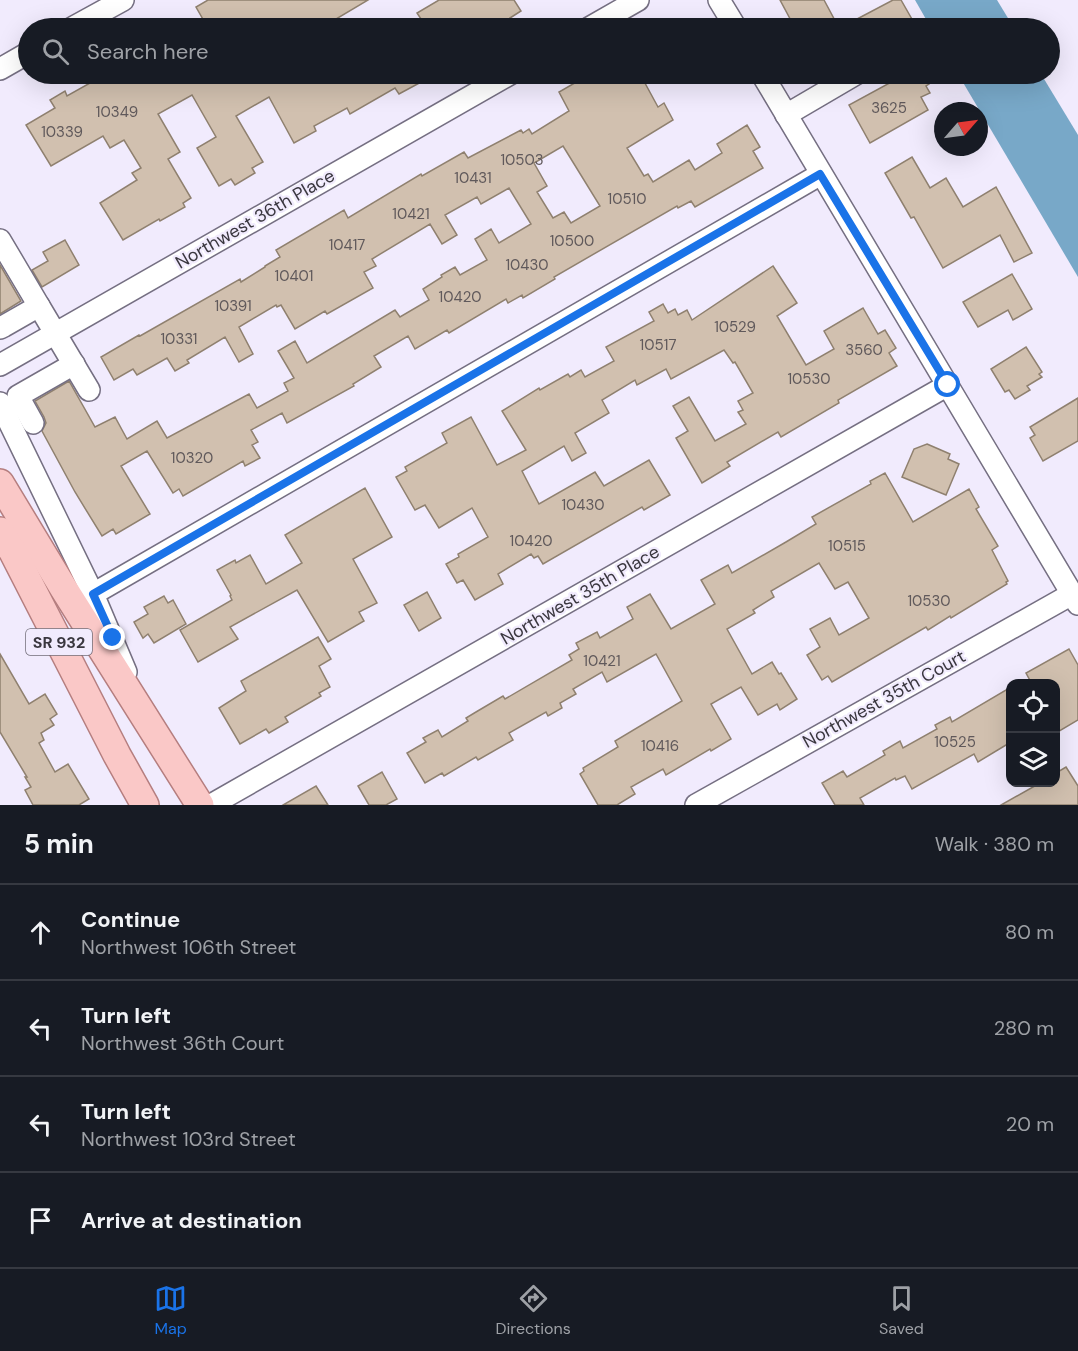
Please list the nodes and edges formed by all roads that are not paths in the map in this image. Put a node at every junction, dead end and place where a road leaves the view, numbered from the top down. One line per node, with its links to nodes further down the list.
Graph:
1 (123, 0): 4 (street)
2 (638, 0): 5 (street)
3 (719, 0): 6 (street)
4 (90, 18)
5 (606, 18)
6 (730, 18)
7 (18, 59): 8 (street)
8 (0, 69)
9 (492, 84): 17 (street, Northwest 36th Place)
10 (768, 84): 12 (street)
11 (839, 84): 12 (street)
12 (786, 115): 13 (street)
13 (820, 174): 20 (street); 26 (street)
14 (0, 240): 15 (street)
15 (39, 306): 16 (street); 17 (street)
16 (0, 328)
17 (56, 333): 18 (street); 19 (street, Northwest 36th Place)
18 (74, 364): 21 (street); 23 (street)
19 (0, 365)
20 (948, 385): 27 (street); 31 (street, Northwest 35th Place)
21 (89, 390)
22 (0, 403): 26 (street)
23 (33, 423)
24 (0, 483): 28 (main road, SR 932)
25 (0, 531): 29 (main road, SR 932)
26 (93, 594): 28 (street)
27 (1075, 599): 32 (street, Northwest 35th Court)
28 (142, 711): 30 (main road, SR 932)
29 (145, 805)
30 (200, 805)
31 (211, 805)
32 (696, 805)

